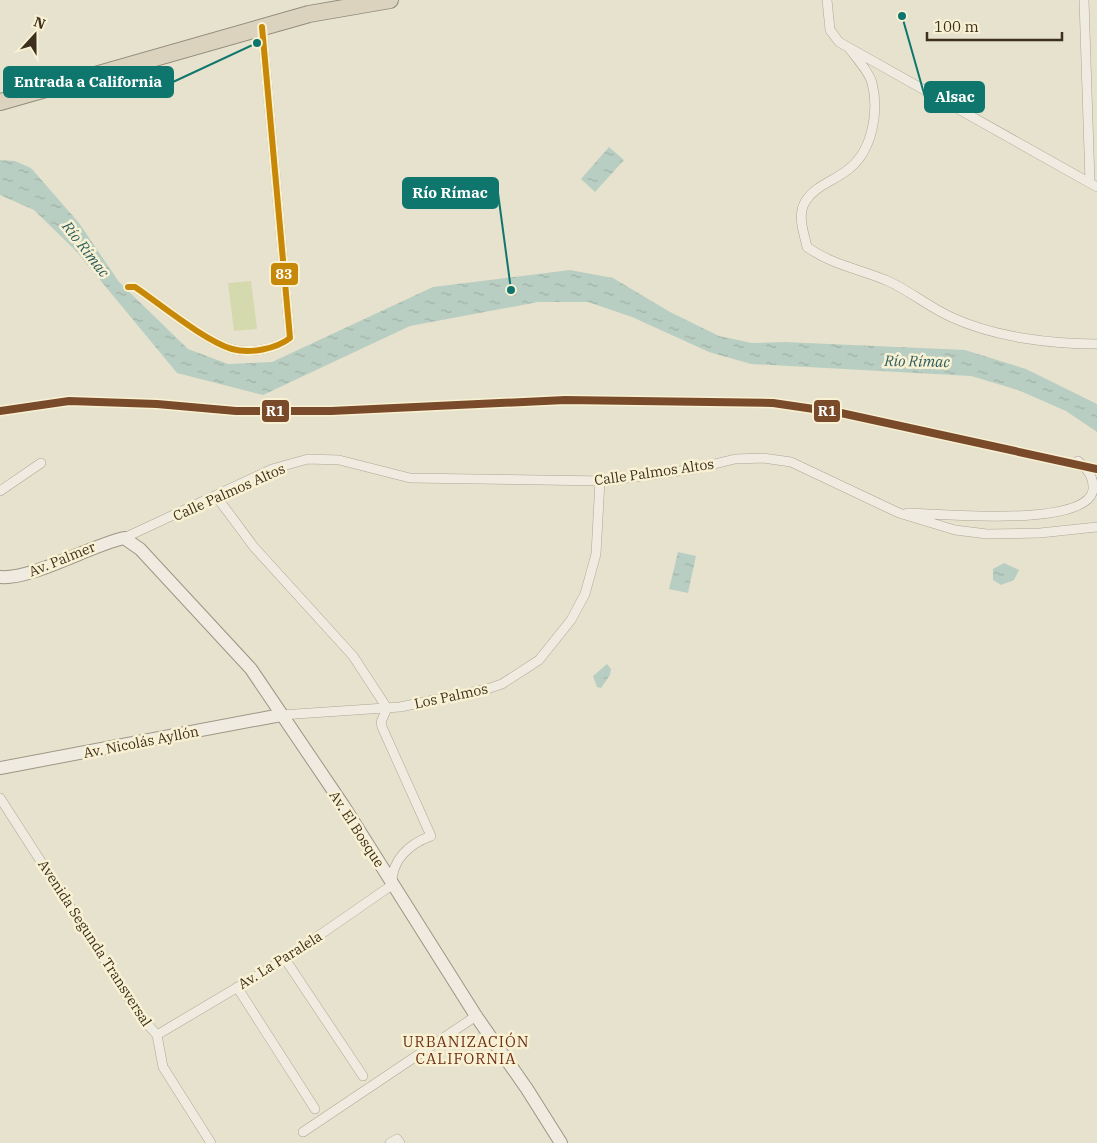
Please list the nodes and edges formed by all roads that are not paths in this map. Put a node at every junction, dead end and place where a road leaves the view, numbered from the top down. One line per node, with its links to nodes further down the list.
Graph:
1 (390, 0): 4 (highway)
2 (827, 0): 5 (street)
3 (1084, 0): 7 (street)
4 (262, 27): 6 (highway); 8 (street)
5 (849, 48): 7 (street); 9 (street)
6 (0, 102)
7 (1093, 185)
8 (128, 286)
9 (1097, 344)
10 (1078, 461): 15 (street)
11 (41, 463): 13 (street)
12 (600, 481): 14 (street, Calle Palmos Altos); 15 (street, Calle Palmos Altos); 19 (street, Los Palmos)
13 (0, 491)
14 (216, 496): 17 (street, Calle Palmos Altos); 19 (street)
15 (899, 513): 16 (street, Calle Palmos Altos)
16 (1097, 527)
17 (124, 538): 18 (street, Av. Palmer); 20 (street, Av. El Bosque)
18 (0, 577)
19 (388, 708): 20 (street, Los Palmos); 23 (street)
20 (281, 715): 21 (street, Av. Nicolás Ayllón); 23 (street, Av. El Bosque)
21 (0, 768)
22 (0, 798): 27 (street, Avenida Segunda Transversal)
23 (392, 880): 24 (street, Av. La Paralela); 26 (street, Av. El Bosque)
24 (285, 959): 25 (street, Av. La Paralela); 28 (street)
25 (237, 987): 27 (street, Av. La Paralela); 29 (street)
26 (476, 1016): 30 (street); 34 (street, Av. El Bosque)
27 (157, 1035): 31 (street, Avenida Segunda Transversal)
28 (363, 1076)
29 (315, 1108)
30 (303, 1132)
31 (211, 1143)
32 (390, 1143): 33 (street)
33 (400, 1143)
34 (561, 1143)

